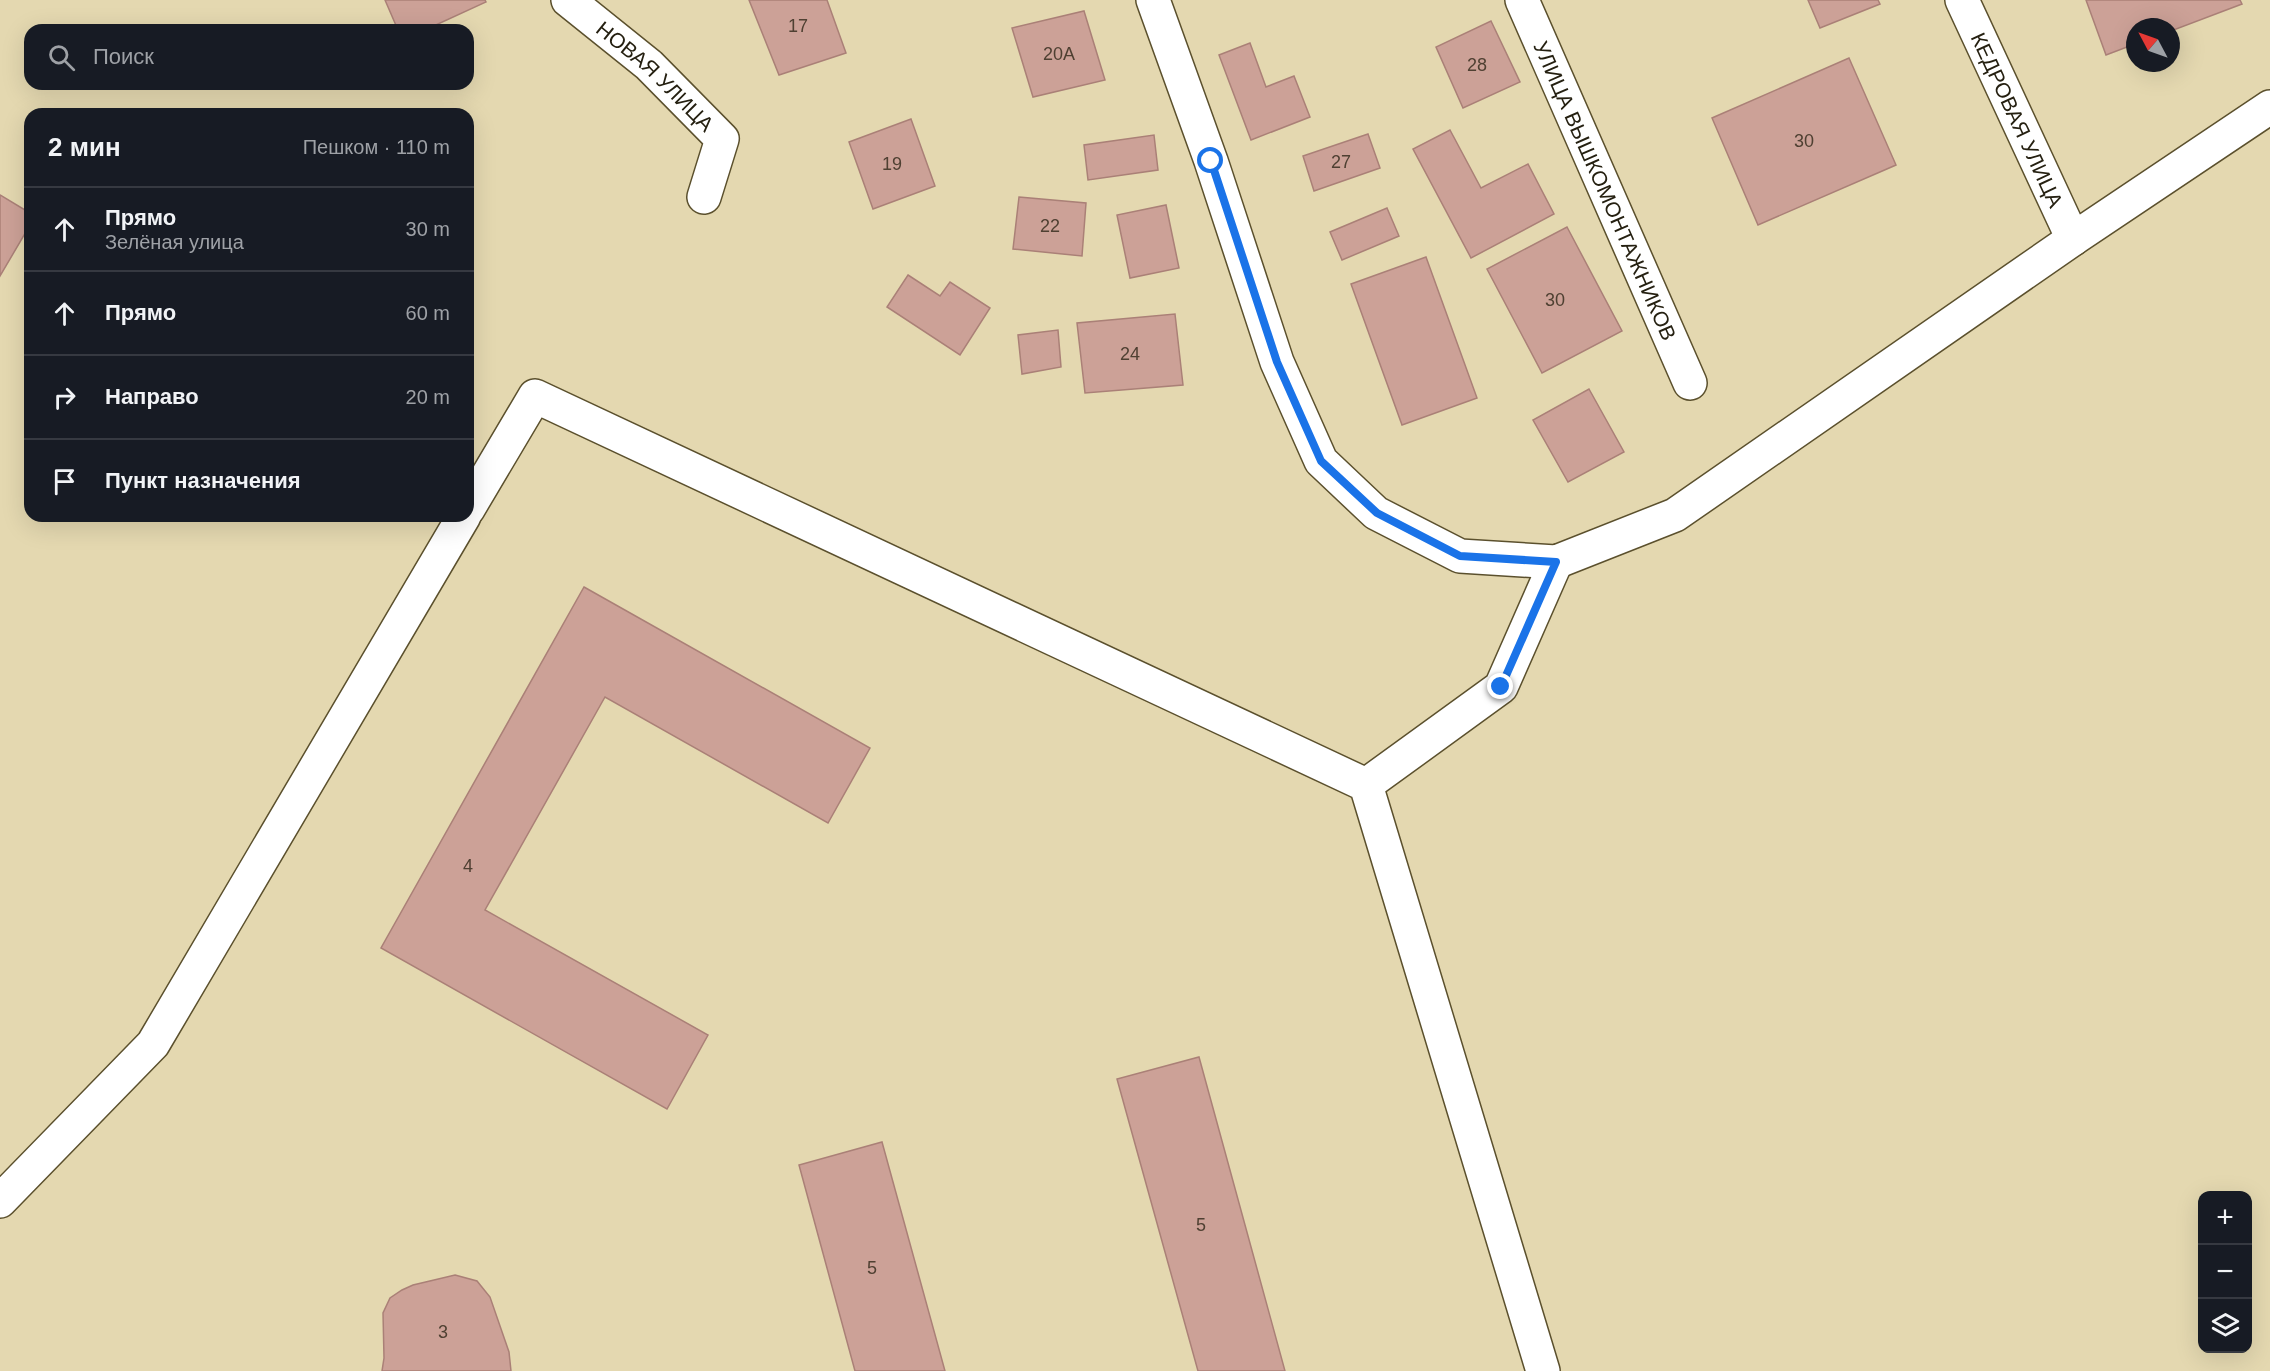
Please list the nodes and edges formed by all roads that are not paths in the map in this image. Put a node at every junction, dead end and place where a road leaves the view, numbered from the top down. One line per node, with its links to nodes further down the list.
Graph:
1 (568, 0): 6 (street, НОВАЯ УЛИЦА)
2 (1153, 0): 11 (street)
3 (1522, 0): 8 (street, УЛИЦА ВЫШКОМОНТАЖНИКОВ)
4 (1962, 0): 7 (street, КЕДРОВАЯ УЛИЦА)
5 (2270, 106): 7 (street)
6 (704, 197)
7 (2073, 239): 11 (street)
8 (1690, 383)
9 (474, 499): 12 (street)
10 (460, 522): 13 (street)
11 (1556, 562): 12 (street)
12 (1366, 785): 14 (street)
13 (0, 1202)
14 (1544, 1371)

